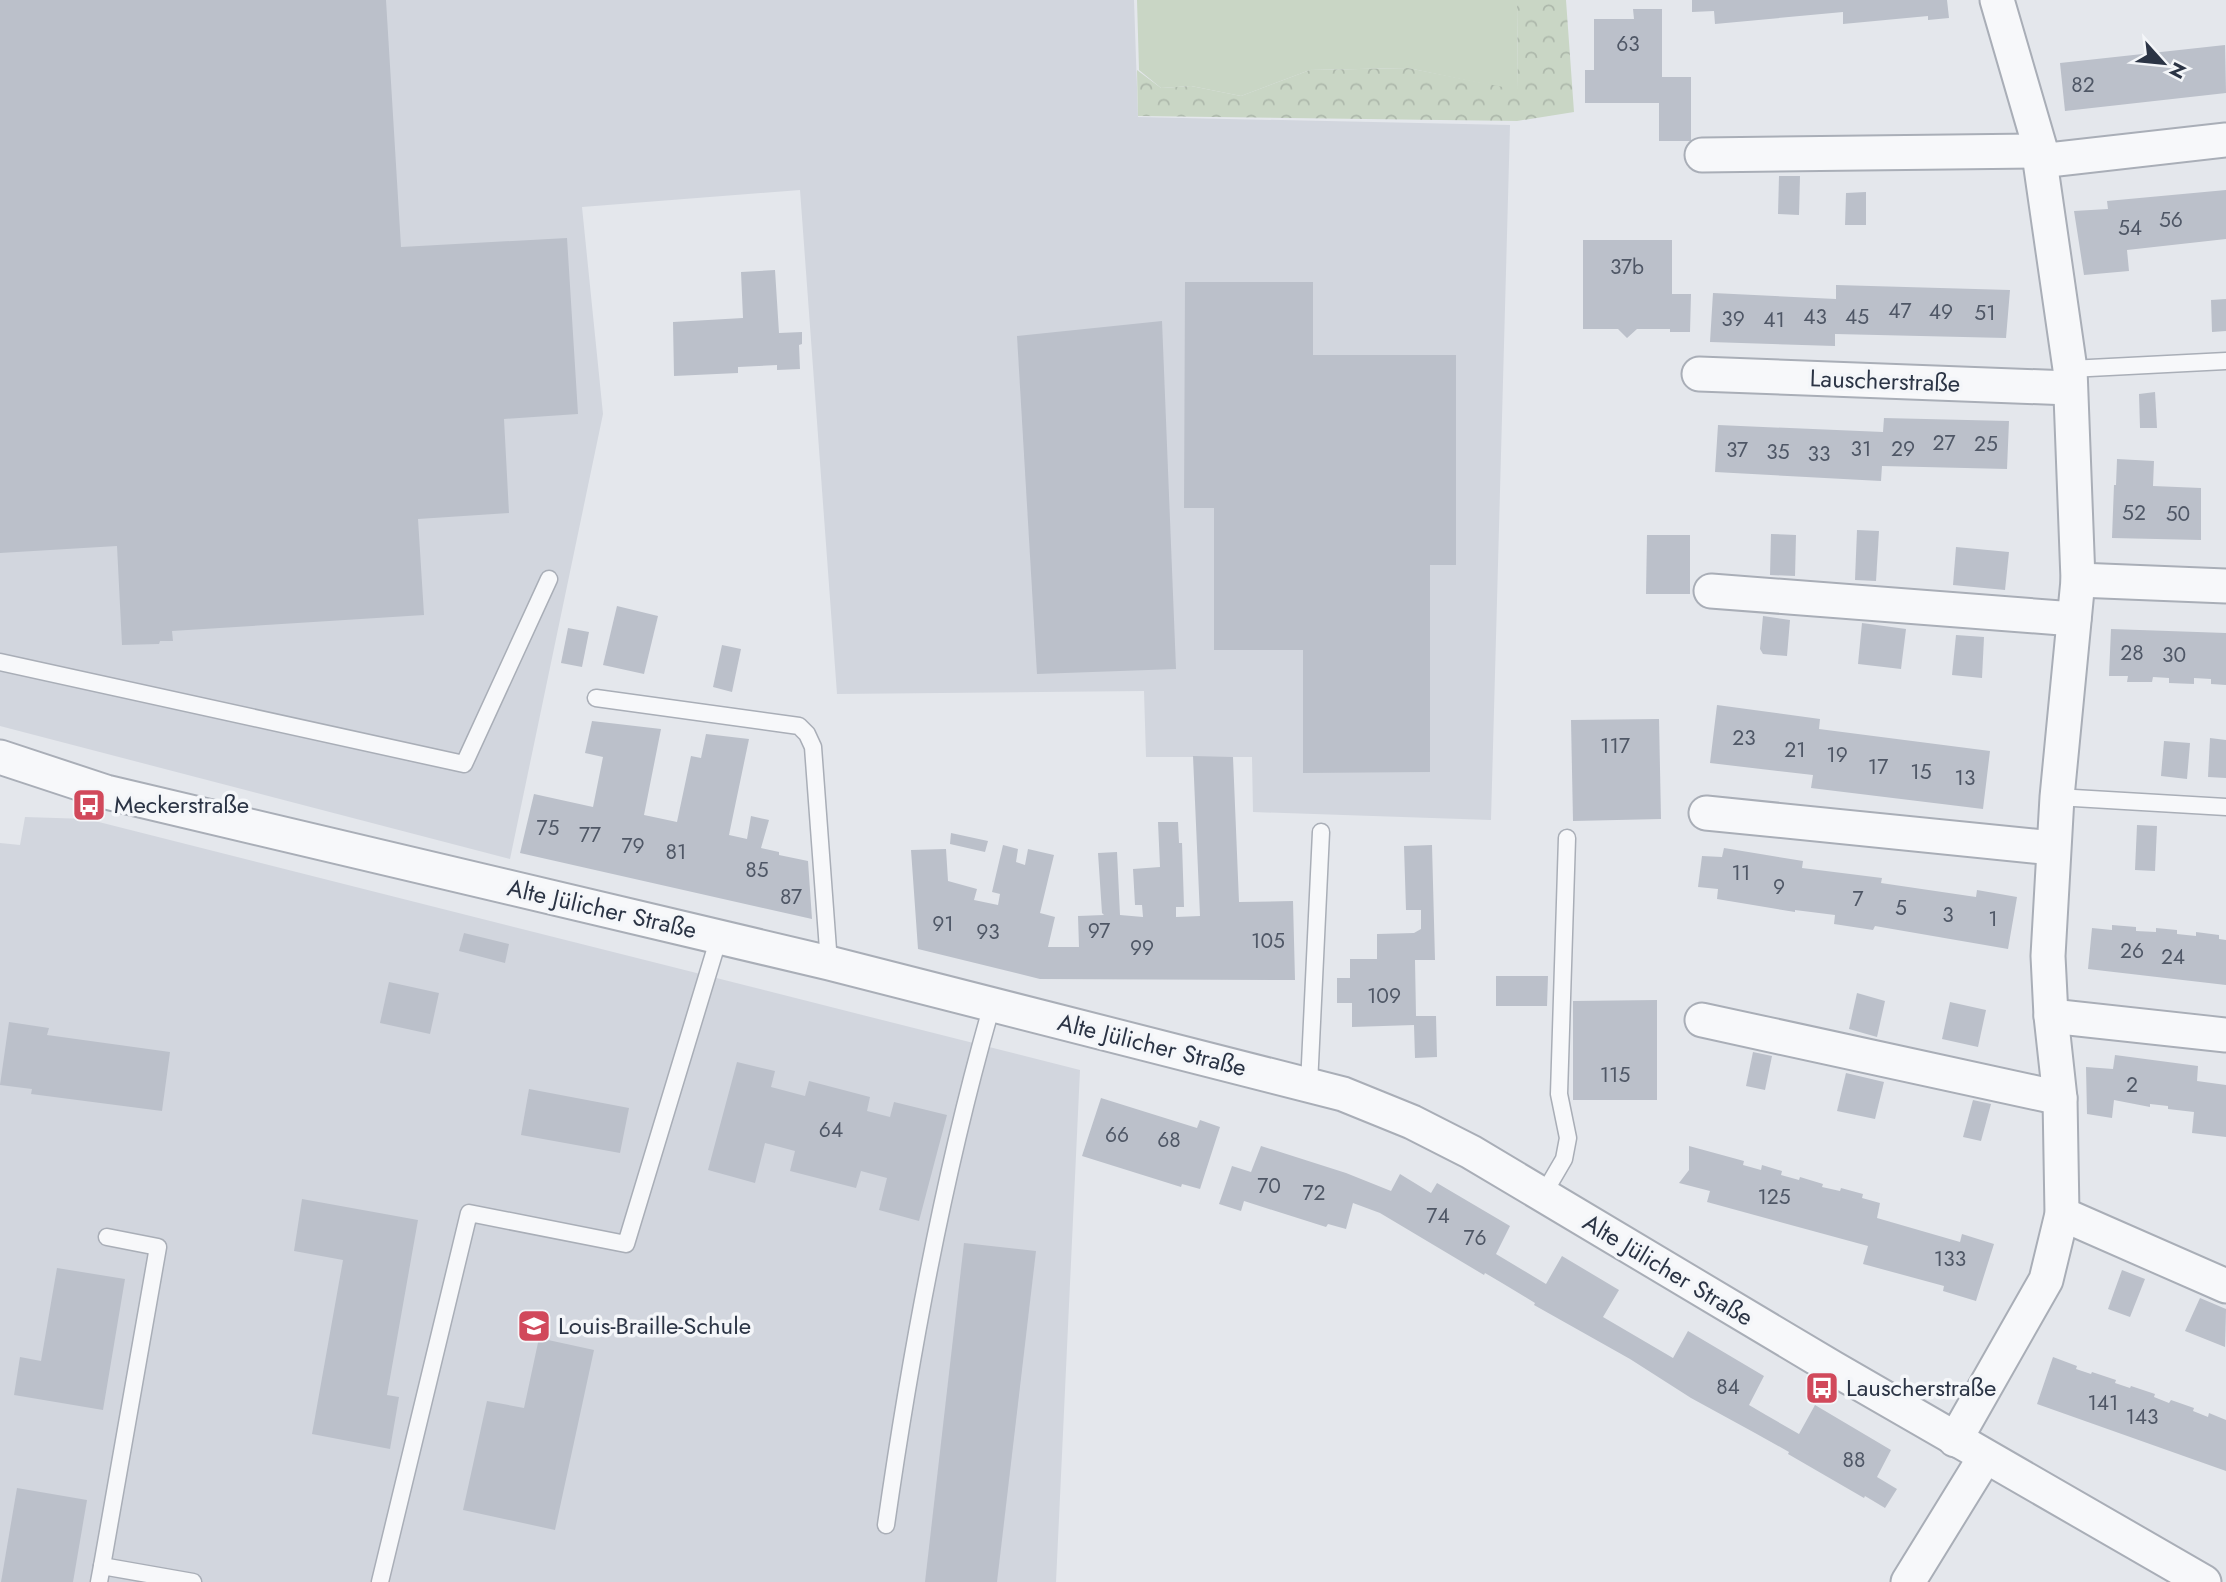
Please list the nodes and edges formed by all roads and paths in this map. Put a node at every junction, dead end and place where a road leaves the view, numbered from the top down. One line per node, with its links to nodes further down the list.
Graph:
1 (1997, 0): 4 (street)
2 (2226, 140): 4 (street)
3 (1702, 155): 4 (street)
4 (2040, 156): 7 (street)
5 (2226, 361): 7 (lane, Lauscherstraße)
6 (1699, 374): 7 (street, Lauscherstraße)
7 (2070, 378): 9 (street)
8 (550, 579): 13 (lane)
9 (2078, 580): 10 (street); 12 (street)
10 (2226, 586)
11 (1711, 591): 12 (street)
12 (2074, 619): 16 (street)
13 (0, 662)
14 (596, 698): 23 (lane)
15 (0, 757): 22 (street, Alte Jülicher Straße)
16 (2057, 797): 17 (lane); 21 (street)
17 (2226, 807)
18 (1706, 813): 21 (street)
19 (1321, 832): 28 (lane)
20 (1567, 838): 30 (lane)
21 (2053, 848): 25 (street)
22 (719, 937): 23 (street, Alte Jülicher Straße); 39 (lane)
23 (829, 963): 24 (street, Alte Jülicher Straße)
24 (992, 1005): 28 (street, Alte Jülicher Straße); 36 (lane)
25 (2051, 1016): 27 (street); 29 (street)
26 (1702, 1020): 29 (street)
27 (2226, 1035)
28 (1309, 1085): 30 (street, Alte Jülicher Straße)
29 (2060, 1098): 31 (street)
30 (1543, 1195): 34 (street, Alte Jülicher Straße)
31 (2062, 1214): 33 (street); 34 (street)
32 (107, 1237): 37 (lane)
33 (2226, 1286)
34 (1955, 1440): 35 (street, Alte Jülicher Straße)
35 (1985, 1457): 40 (street); 41 (street, Alte Jülicher Straße)
36 (887, 1525)
37 (101, 1574): 38 (lane)
38 (193, 1582)
39 (380, 1582)
40 (1908, 1582)
41 (2204, 1582)

